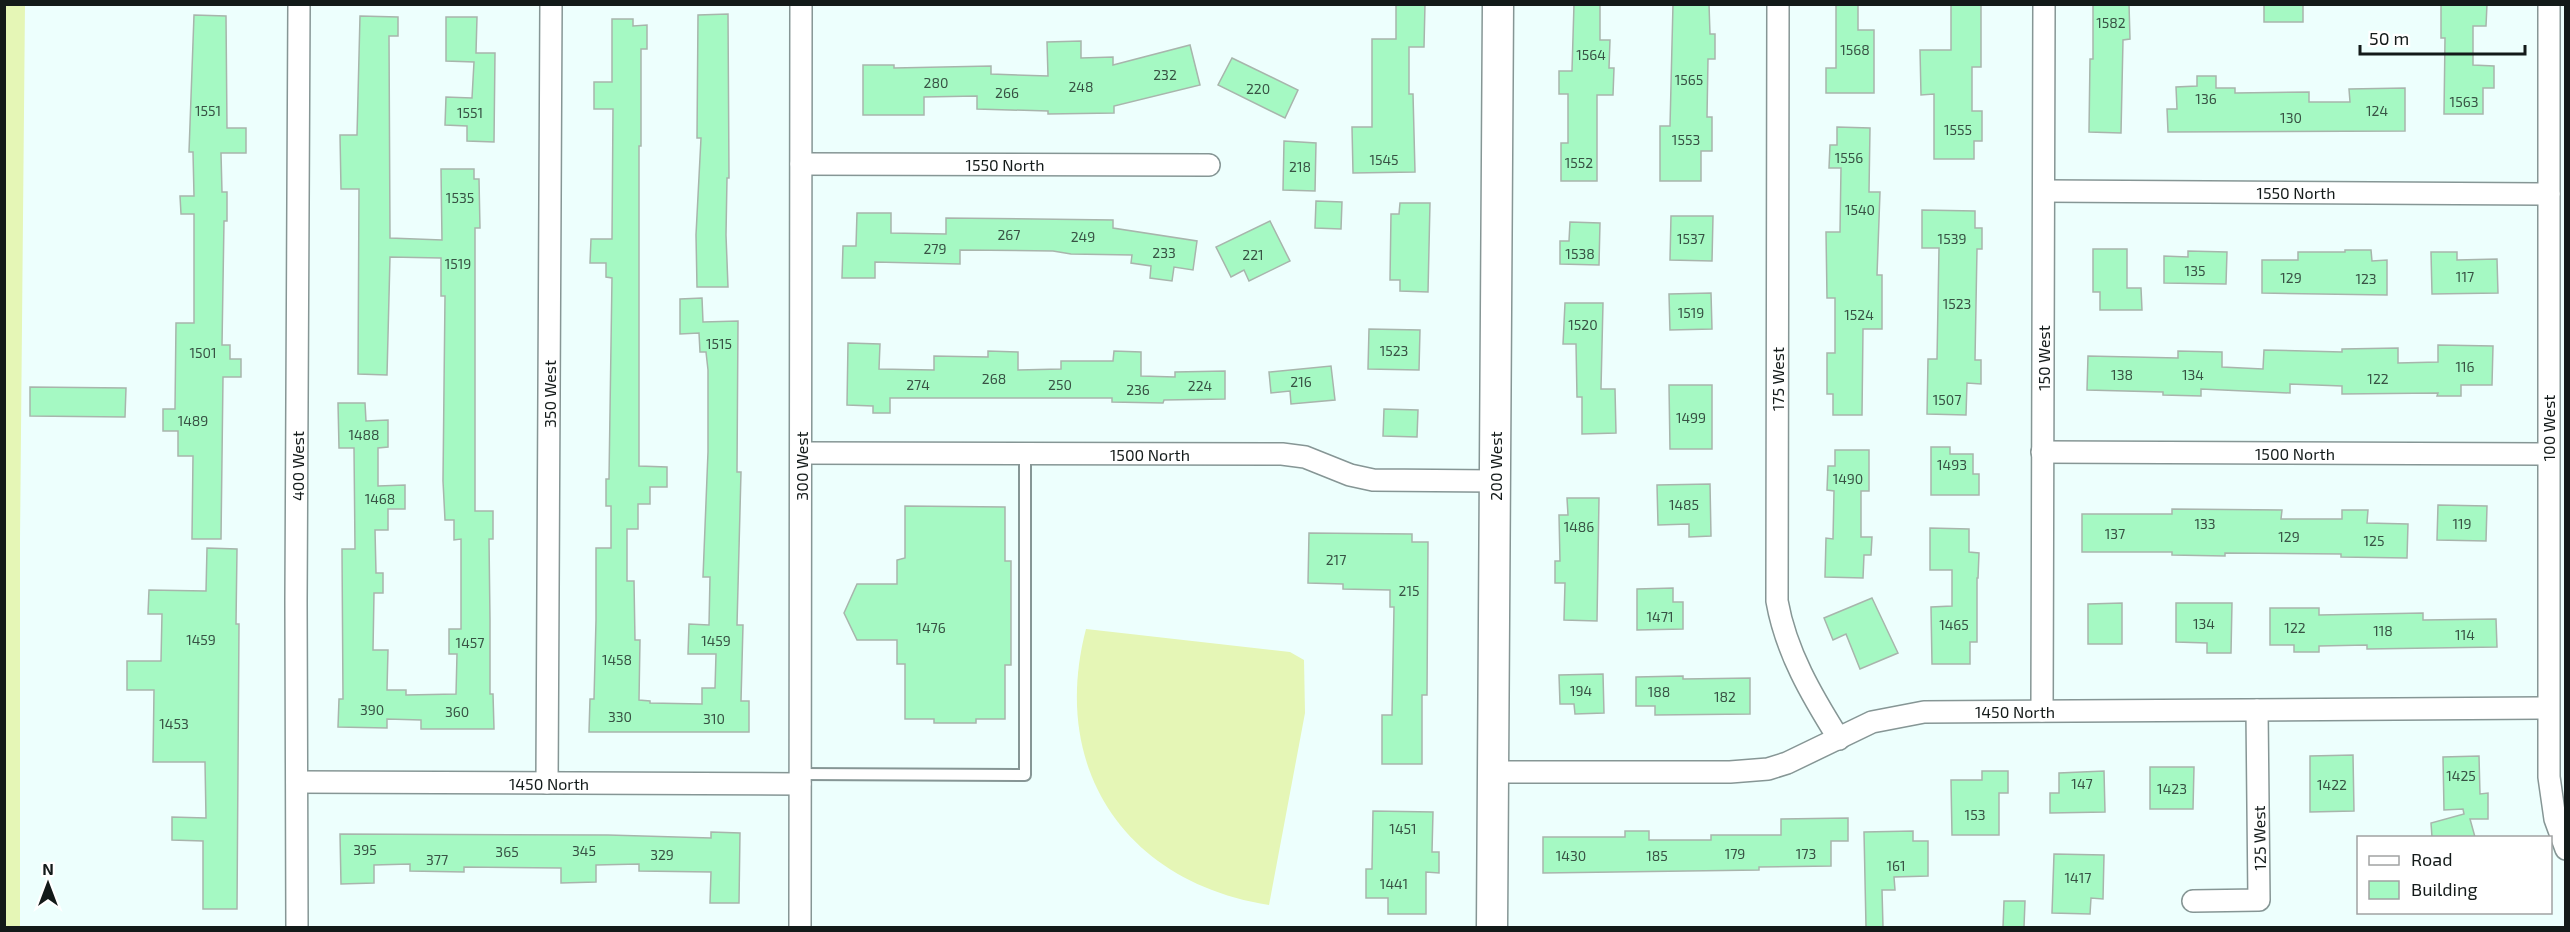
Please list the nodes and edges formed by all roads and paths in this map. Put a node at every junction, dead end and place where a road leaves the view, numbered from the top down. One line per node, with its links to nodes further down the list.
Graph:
1 (299, 4): 23 (street, 400 West)
2 (551, 4): 24 (street, 350 West)
3 (801, 4): 8 (street, 300 West)
4 (1498, 4): 16 (main road, 200 West)
5 (1778, 4): 20 (street, 175 West)
6 (2044, 4): 10 (street, 150 West)
7 (2549, 4): 11 (street, 100 West)
8 (801, 164): 9 (street, 1550 North); 13 (street, 300 West)
9 (1209, 165)
10 (2044, 191): 11 (street, 1550 North); 12 (street, 150 West)
11 (2548, 194): 15 (street, 100 West)
12 (2043, 452): 15 (street, 1500 North); 19 (street, 150 West)
13 (801, 453): 14 (street, 1500 North); 22 (street, 300 West)
14 (1025, 454): 16 (street, 1500 North); 22 (lane)
15 (2548, 454): 17 (street, 100 West)
16 (1495, 481): 21 (main road, 200 West)
17 (2548, 708): 18 (street, 1450 North); 25 (street, 100 West)
18 (2257, 710): 19 (street, 1450 North); 26 (street, 125 West)
19 (2042, 711): 20 (street, 1450 North)
20 (1839, 739): 21 (street, 1450 North)
21 (1493, 772): 29 (main road, 200 West)
22 (800, 779): 24 (street, 1450 North); 28 (street, 300 West)
23 (297, 782): 24 (street, 1450 North); 27 (street, 400 West)
24 (547, 783)
25 (2565, 849)
26 (2193, 901)
27 (297, 927)
28 (800, 927)
29 (1492, 927)

